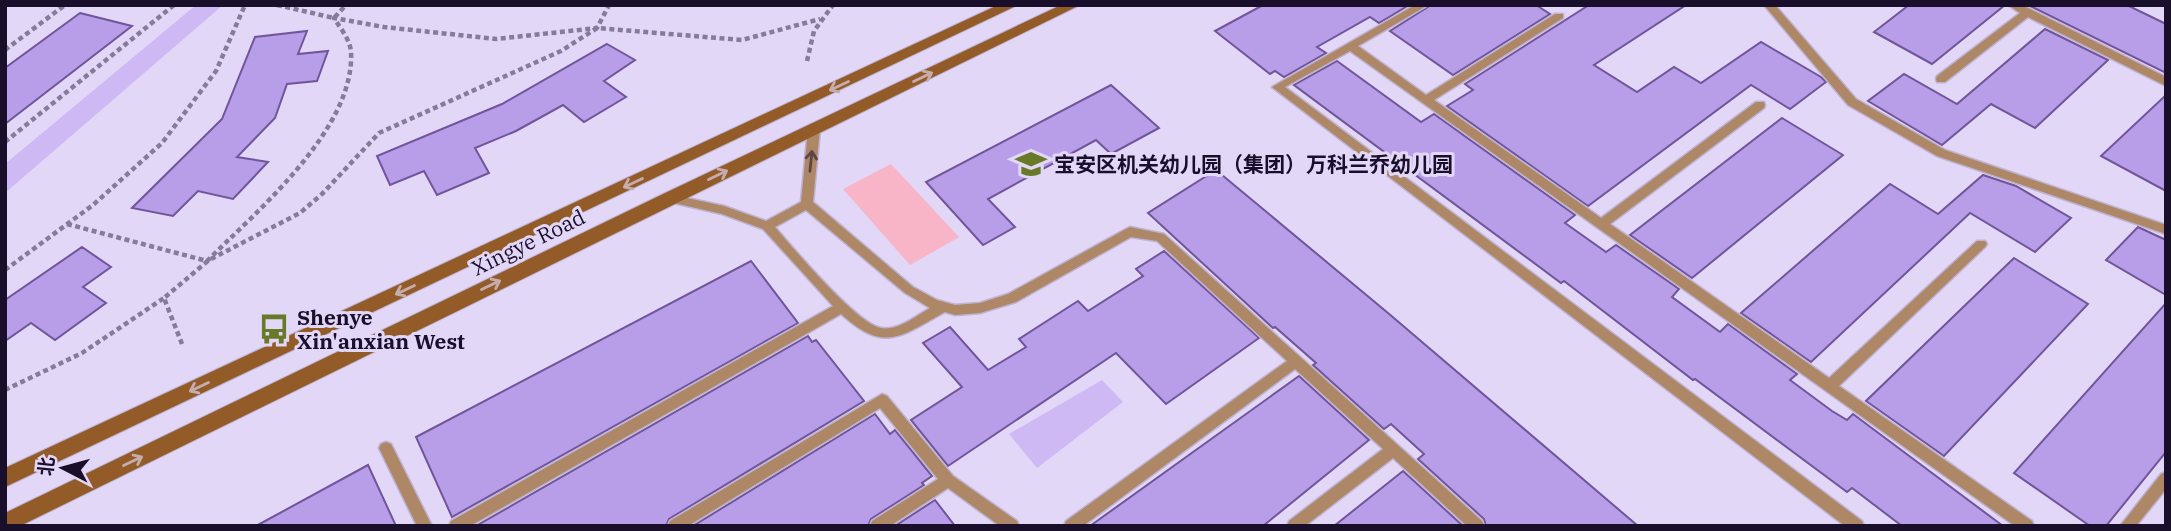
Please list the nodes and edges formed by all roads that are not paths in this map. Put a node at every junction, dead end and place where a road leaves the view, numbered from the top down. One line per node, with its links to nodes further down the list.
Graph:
1 (1012, 5): 15 (main road, Xingye Road, one-way to 15)
2 (1073, 5): 13 (main road, Xingye Road, one-way to 2)
3 (1423, 5): 8 (lane)
4 (1769, 5): 20 (lane)
5 (2013, 5): 6 (lane)
6 (2027, 12): 9 (lane); 10 (lane)
7 (1559, 16): 11 (lane)
8 (1350, 46): 11 (lane); 40 (lane)
9 (1941, 79)
10 (2166, 82)
11 (1426, 100): 18 (lane)
12 (1760, 105): 18 (lane)
13 (814, 129): 14 (main road, Xingye Road, one-way to 13); 16 (lane, one-way to 13)
14 (669, 198): 17 (main road, Xingye Road); 19 (lane)
15 (600, 199): 17 (main road); 28 (main road, Xingye Road, one-way to 28)
16 (807, 204): 19 (lane); 23 (lane)
17 (618, 224): 31 (main road, Xingye Road, one-way to 17)
18 (1601, 224): 25 (lane)
19 (767, 226): 22 (lane)
20 (2166, 230)
21 (1981, 244): 25 (lane)
22 (842, 307): 23 (lane); 33 (lane)
23 (943, 307): 24 (lane)
24 (1296, 361): 27 (lane); 37 (lane)
25 (1830, 386): 41 (lane)
26 (386, 448): 32 (lane)
27 (1393, 450): 38 (lane); 39 (lane)
28 (5, 478)
29 (2166, 478): 42 (lane)
30 (948, 480): 34 (lane); 35 (lane); 36 (lane)
31 (5, 523)
32 (425, 526)
33 (456, 526)
34 (675, 526)
35 (877, 526)
36 (1012, 526)
37 (1071, 526)
38 (1294, 526)
39 (1477, 526)
40 (1857, 526)
41 (2028, 526)
42 (2127, 526)

